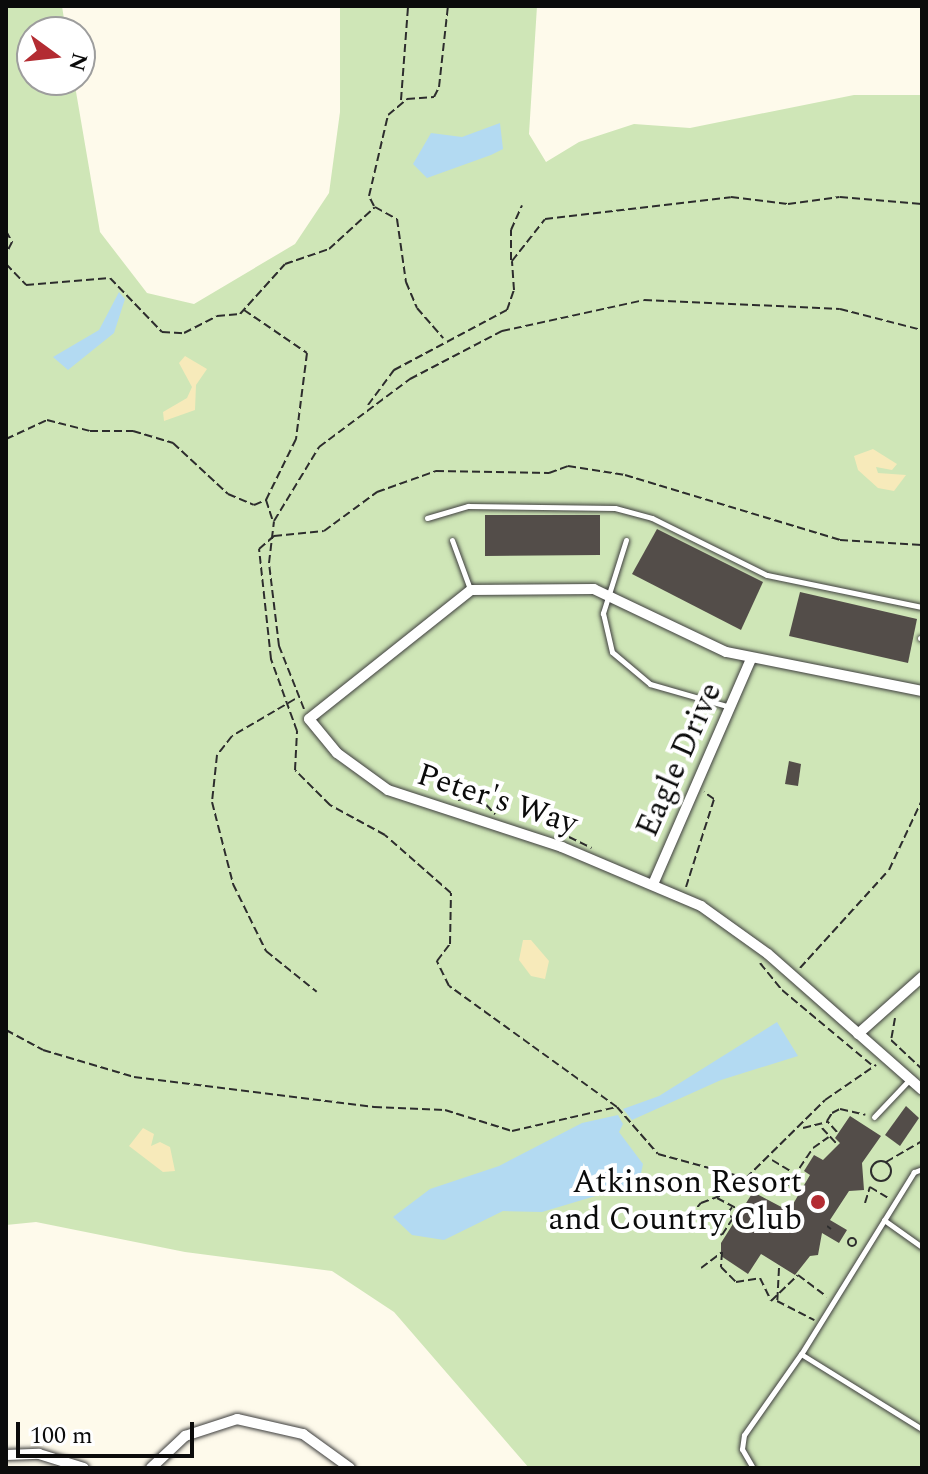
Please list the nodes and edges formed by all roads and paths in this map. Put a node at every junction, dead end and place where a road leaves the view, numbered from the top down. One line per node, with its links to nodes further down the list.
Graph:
1 (408, 6): 3 (path)
2 (448, 6): 3 (path)
3 (400, 103): 6 (path)
4 (922, 204): 9 (path)
5 (522, 205): 9 (path)
6 (375, 207): 11 (path); 13 (path)
7 (6, 231): 8 (path)
8 (6, 254)
9 (512, 261): 13 (path)
10 (6, 264): 11 (path)
11 (243, 310): 16 (path)
12 (922, 330): 14 (path)
13 (444, 339): 14 (path)
14 (365, 409): 18 (path)
15 (6, 439): 16 (path)
16 (266, 500): 18 (path)
17 (427, 518): 24 (lane)
18 (274, 521): 19 (path)
19 (270, 538): 27 (path); 28 (path)
20 (452, 540): 22 (lane)
21 (626, 540): 23 (lane)
22 (471, 590): 23 (street); 30 (street)
23 (609, 595): 25 (street); 29 (lane)
24 (922, 607)
25 (751, 659): 26 (street); 29 (street, Eagle Drive)
26 (922, 691)
27 (296, 698): 28 (path); 30 (path)
28 (288, 704): 42 (path); 52 (path)
29 (733, 709): 37 (street, Eagle Drive)
30 (309, 719): 37 (street, Peter's Way)
31 (701, 791): 38 (path)
32 (922, 800): 40 (path)
33 (447, 802): 34 (path)
34 (506, 819)
35 (566, 836): 36 (path)
36 (592, 849)
37 (654, 882): 45 (street, Peter's Way)
38 (686, 888)
39 (753, 957): 48 (path)
40 (799, 969)
41 (922, 977): 45 (street)
42 (317, 992)
43 (900, 1009): 46 (path)
44 (6, 1030): 52 (path)
45 (858, 1034): 47 (street, Peter's Way)
46 (896, 1047): 47 (path); 49 (path)
47 (885, 1059): 48 (path); 50 (street, Peter's Way)
48 (874, 1066): 56 (path)
49 (922, 1069)
50 (909, 1079): 51 (street, Peter's Way); 53 (lane)
51 (922, 1090)
52 (617, 1107): 61 (path)
53 (874, 1117): 54 (path)
54 (827, 1121): 55 (path); 57 (path)
55 (821, 1127): 56 (path); 58 (path)
56 (802, 1128): 61 (path)
57 (837, 1132)
58 (829, 1137): 60 (path); 64 (path)
59 (922, 1141): 62 (path)
60 (836, 1143)
61 (771, 1159): 64 (path)
62 (886, 1162): 62 (path)
63 (922, 1169): 77 (lane)
64 (795, 1173): 66 (path)
65 (752, 1184): 67 (path)
66 (786, 1188)
67 (732, 1193): 68 (path); 73 (path)
68 (717, 1198): 71 (path); 73 (path)
69 (889, 1199): 72 (path)
70 (695, 1202): 71 (path)
71 (701, 1203): 76 (path)
72 (865, 1203)
73 (732, 1205): 74 (path); 75 (path)
74 (741, 1211)
75 (727, 1214): 75 (path)
76 (671, 1217)
77 (884, 1220): 80 (lane); 85 (lane)
78 (827, 1226): 79 (path)
79 (831, 1229)
80 (922, 1247)
81 (701, 1268): 84 (path)
82 (779, 1268): 84 (path)
83 (828, 1298): 84 (path)
84 (777, 1301): 85 (path)
85 (819, 1323): 86 (lane)
86 (801, 1354): 87 (lane); 92 (lane)
87 (922, 1429)
88 (6, 1455): 89 (street)
89 (84, 1468)
90 (151, 1468): 91 (street)
91 (350, 1468)
92 (753, 1468)

